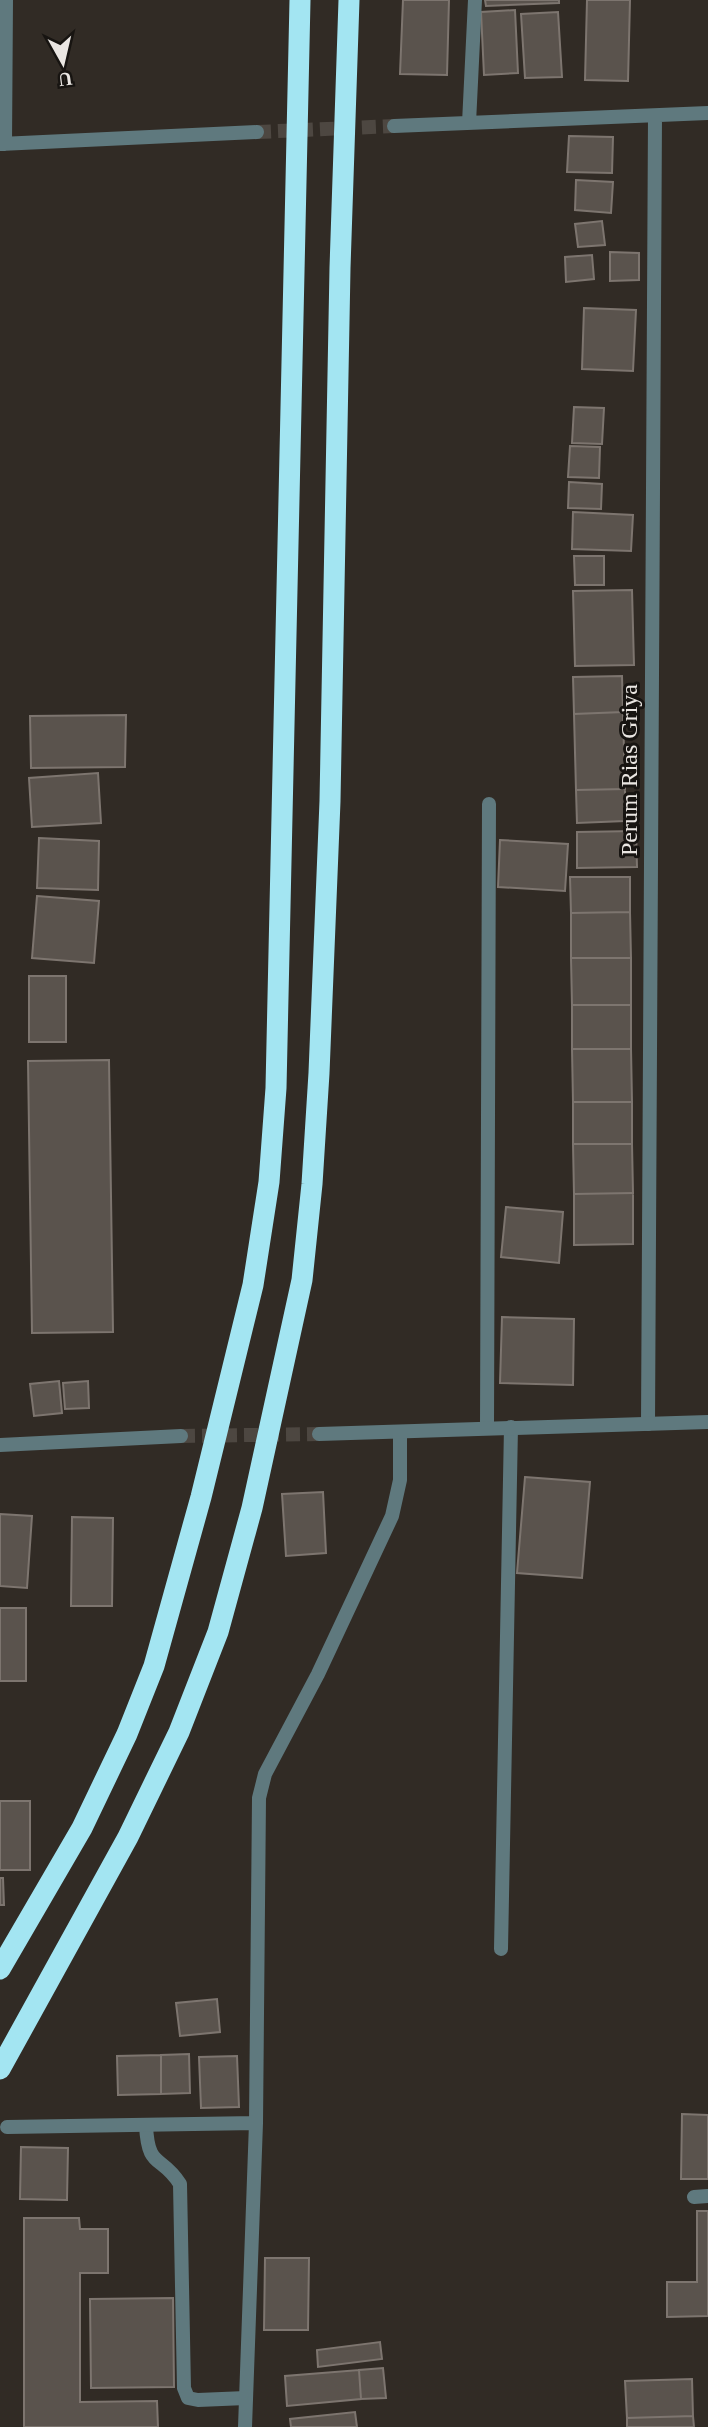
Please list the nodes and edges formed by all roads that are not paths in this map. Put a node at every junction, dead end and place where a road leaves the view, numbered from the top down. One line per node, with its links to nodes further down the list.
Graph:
1 (6, 0): 10 (street)
2 (300, 0): 21 (highway)
3 (349, 0): 22 (highway)
4 (475, 0): 7 (street)
5 (708, 113): 6 (street)
6 (655, 116): 7 (street); 13 (street, Perum Rias Griya)
7 (469, 123): 8 (street)
8 (394, 126)
9 (257, 132): 10 (street)
10 (2, 144)
11 (489, 804): 15 (street)
12 (708, 1422): 13 (street)
13 (648, 1424): 14 (street)
14 (511, 1427): 15 (street); 20 (street)
15 (487, 1428): 16 (street)
16 (400, 1432): 17 (street); 23 (street)
17 (320, 1434)
18 (181, 1436): 19 (street)
19 (0, 1445)
20 (501, 1949)
21 (0, 1969)
22 (0, 2069)
23 (256, 2123): 24 (street); 26 (street)
24 (146, 2125): 25 (street); 26 (street)
25 (7, 2127)
26 (246, 2398): 27 (street)
27 (245, 2427)

